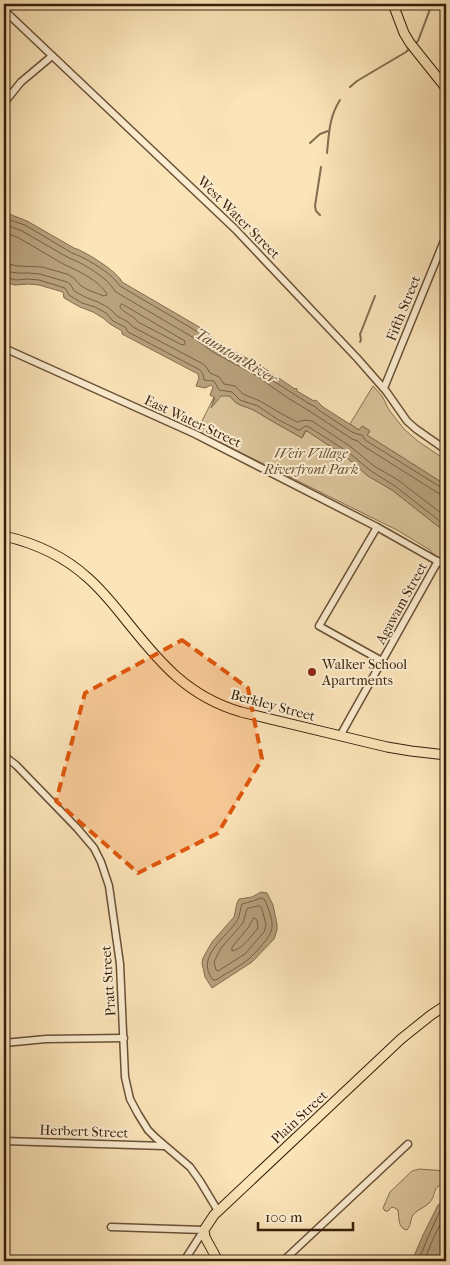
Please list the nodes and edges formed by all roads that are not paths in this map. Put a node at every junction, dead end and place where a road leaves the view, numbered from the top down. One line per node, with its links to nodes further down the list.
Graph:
1 (393, 4): 4 (main road)
2 (4, 10): 3 (street, West Water Street)
3 (52, 56): 5 (street); 8 (street, West Water Street)
4 (446, 88)
5 (4, 104)
6 (446, 236): 8 (street, Fifth Street)
7 (4, 348): 10 (street, East Water Street)
8 (384, 388): 9 (street, West Water Street)
9 (446, 450)
10 (377, 527): 12 (street, East Water Street); 14 (street)
11 (4, 536): 15 (main road, Berkley Street)
12 (438, 561): 13 (street, East Water Street); 14 (street, Agawam Street)
13 (446, 566)
14 (382, 661): 15 (street, Agawam Street)
15 (340, 736): 16 (main road, Berkley Street)
16 (446, 755)
17 (4, 756): 19 (street, Pratt Street)
18 (446, 1007): 24 (main road, Plain Street)
19 (124, 1038): 20 (street); 23 (street, Pratt Street)
20 (4, 1042)
21 (4, 1141): 23 (street, Herbert Street)
22 (408, 1144): 29 (street)
23 (164, 1146): 24 (street, Pratt Street)
24 (218, 1212): 26 (main road, Plain Street)
25 (111, 1227): 26 (street)
26 (204, 1230): 27 (street, Plain Street); 28 (main road)
27 (184, 1261)
28 (218, 1261)
29 (283, 1261)

